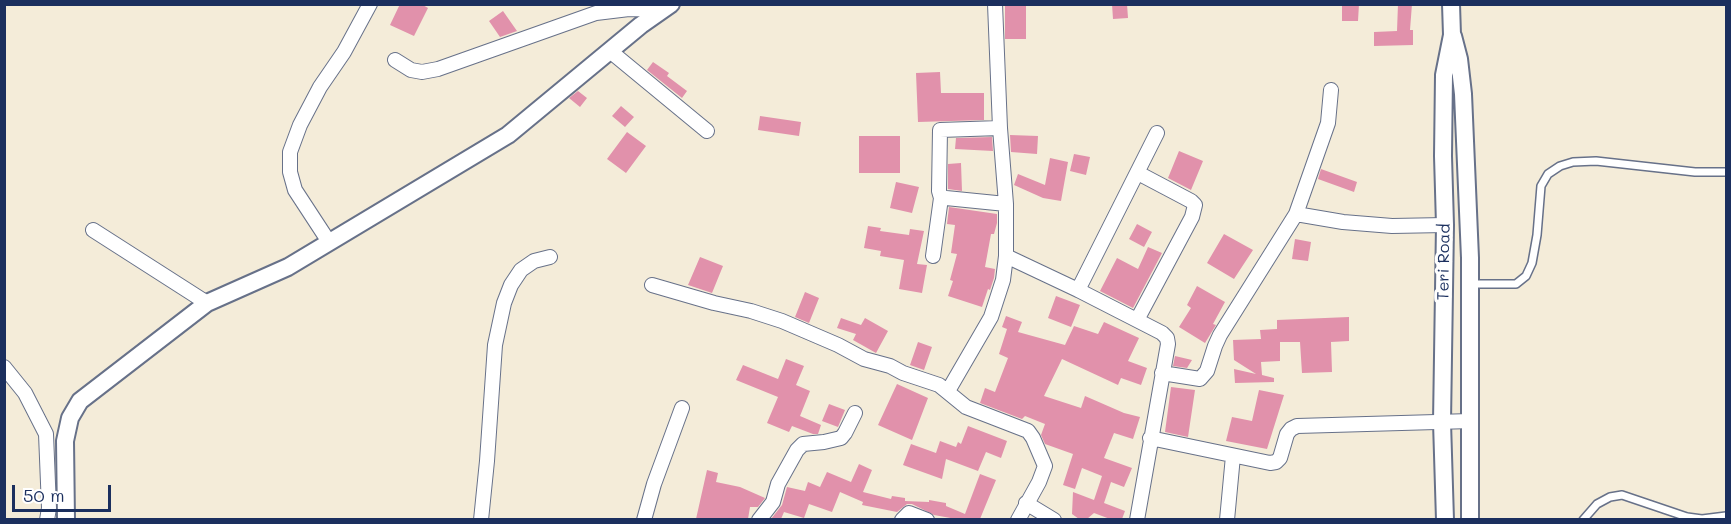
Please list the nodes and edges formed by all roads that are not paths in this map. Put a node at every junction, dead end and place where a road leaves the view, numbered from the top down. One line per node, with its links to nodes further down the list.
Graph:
1 (370, 4): 19 (street)
2 (995, 4): 9 (street)
3 (1451, 4): 5 (street, Teri Road)
4 (667, 7): 6 (street); 7 (street)
5 (1452, 35): 17 (street, Teri Road); 23 (street)
6 (610, 51): 10 (street); 19 (street)
7 (395, 60)
8 (1331, 90): 16 (street)
9 (1000, 128): 15 (street); 20 (street)
10 (707, 131)
11 (1158, 133): 13 (street)
12 (1726, 171): 23 (lane)
13 (1138, 173): 25 (street); 27 (street)
14 (946, 198): 15 (street)
15 (1006, 204): 21 (street)
16 (1296, 214): 17 (street); 29 (street)
17 (1445, 225): 34 (street, Teri Road)
18 (93, 230): 26 (street)
19 (329, 242): 26 (street)
20 (933, 256)
21 (1006, 256): 25 (street); 30 (street)
22 (550, 257): 41 (street)
23 (1470, 284): 33 (street)
24 (652, 285): 30 (street)
25 (1078, 290): 27 (street)
26 (207, 303): 40 (street)
27 (1137, 320): 29 (street)
28 (4, 367): 39 (street)
29 (1162, 373): 35 (street)
30 (948, 392): 37 (street)
31 (682, 408): 42 (street)
32 (855, 413): 43 (street)
33 (1471, 421): 34 (street); 51 (street)
34 (1442, 422): 36 (street); 50 (street, Teri Road)
35 (1150, 438): 36 (street); 48 (street)
36 (1233, 456): 49 (street)
37 (1026, 503): 46 (street); 47 (street)
38 (1726, 516): 52 (lane)
39 (47, 519)
40 (66, 519)
41 (481, 519)
42 (644, 519)
43 (759, 519)
44 (902, 519): 45 (street)
45 (927, 519)
46 (1018, 519)
47 (1054, 519)
48 (1137, 519)
49 (1227, 519)
50 (1445, 519)
51 (1470, 519)
52 (1583, 519)

